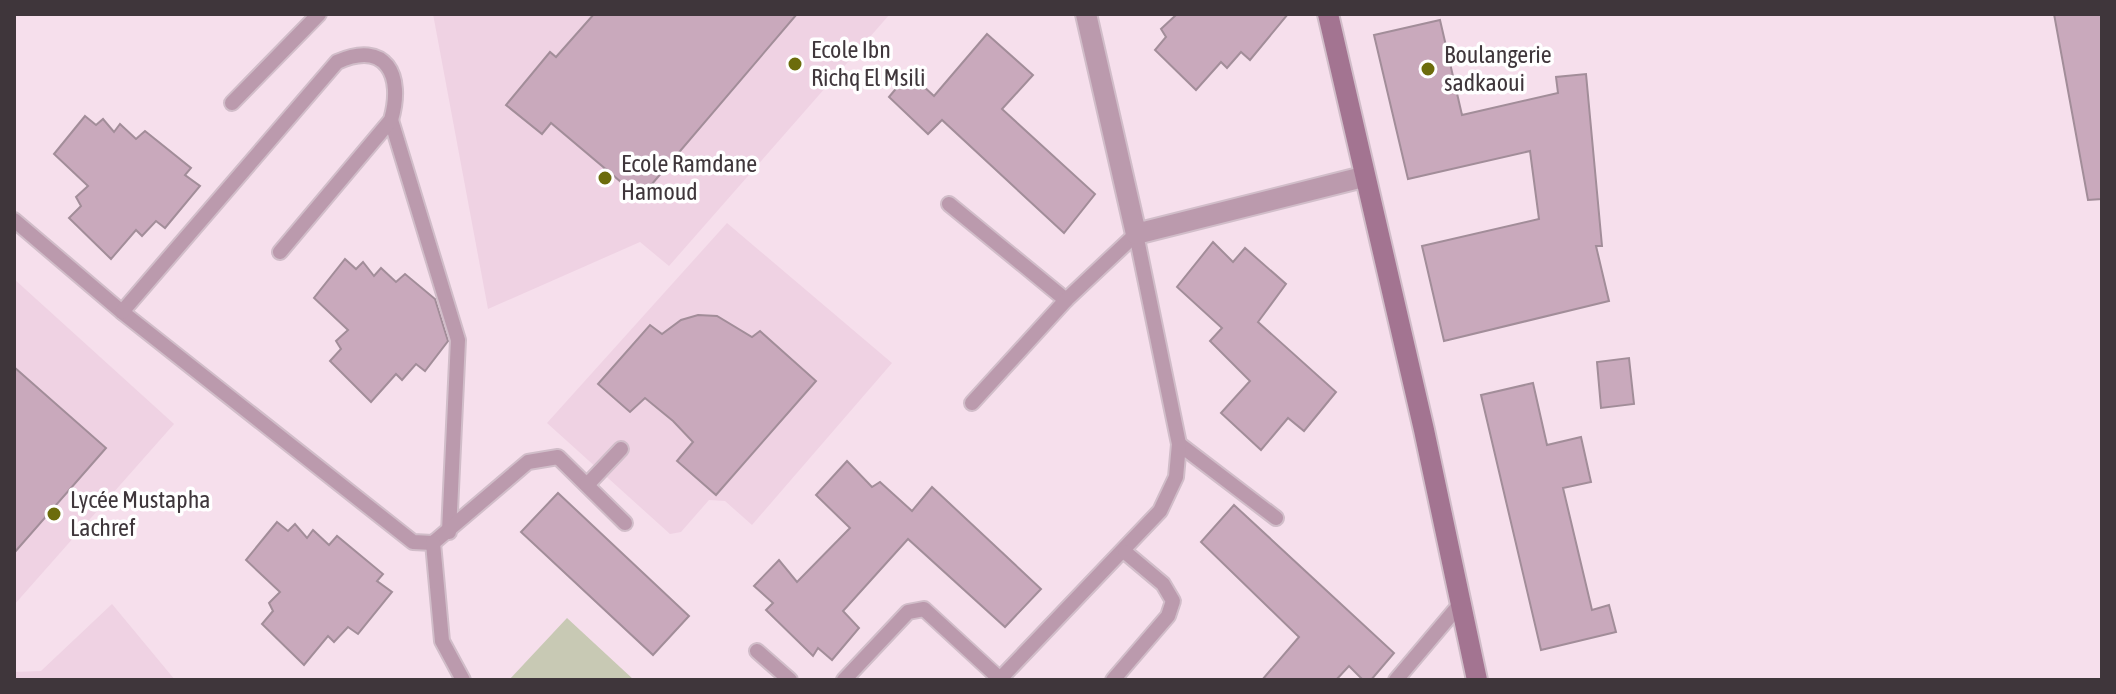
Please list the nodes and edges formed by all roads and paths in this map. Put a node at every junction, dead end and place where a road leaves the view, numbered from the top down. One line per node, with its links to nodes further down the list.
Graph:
1 (319, 14): 4 (lane)
2 (1086, 14): 9 (street)
3 (1328, 14): 6 (street)
4 (232, 103)
5 (391, 120): 10 (lane); 12 (lane); 19 (lane)
6 (1363, 177): 9 (street); 22 (street)
7 (949, 204): 11 (lane)
8 (14, 220): 12 (lane)
9 (1136, 234): 11 (lane); 14 (lane)
10 (280, 252)
11 (1066, 300): 13 (lane)
12 (122, 312): 20 (lane)
13 (972, 403)
14 (1179, 444): 17 (lane); 21 (lane)
15 (621, 449): 16 (lane)
16 (587, 485): 18 (lane); 19 (lane)
17 (1276, 518)
18 (625, 523)
19 (449, 532): 20 (lane)
20 (433, 543): 24 (lane)
21 (1125, 552): 27 (lane); 28 (lane)
22 (1461, 603): 29 (lane); 30 (street)
23 (757, 651): 25 (lane)
24 (463, 680)
25 (790, 680)
26 (844, 680): 27 (lane)
27 (1000, 680)
28 (1113, 680)
29 (1396, 680)
30 (1477, 680)

